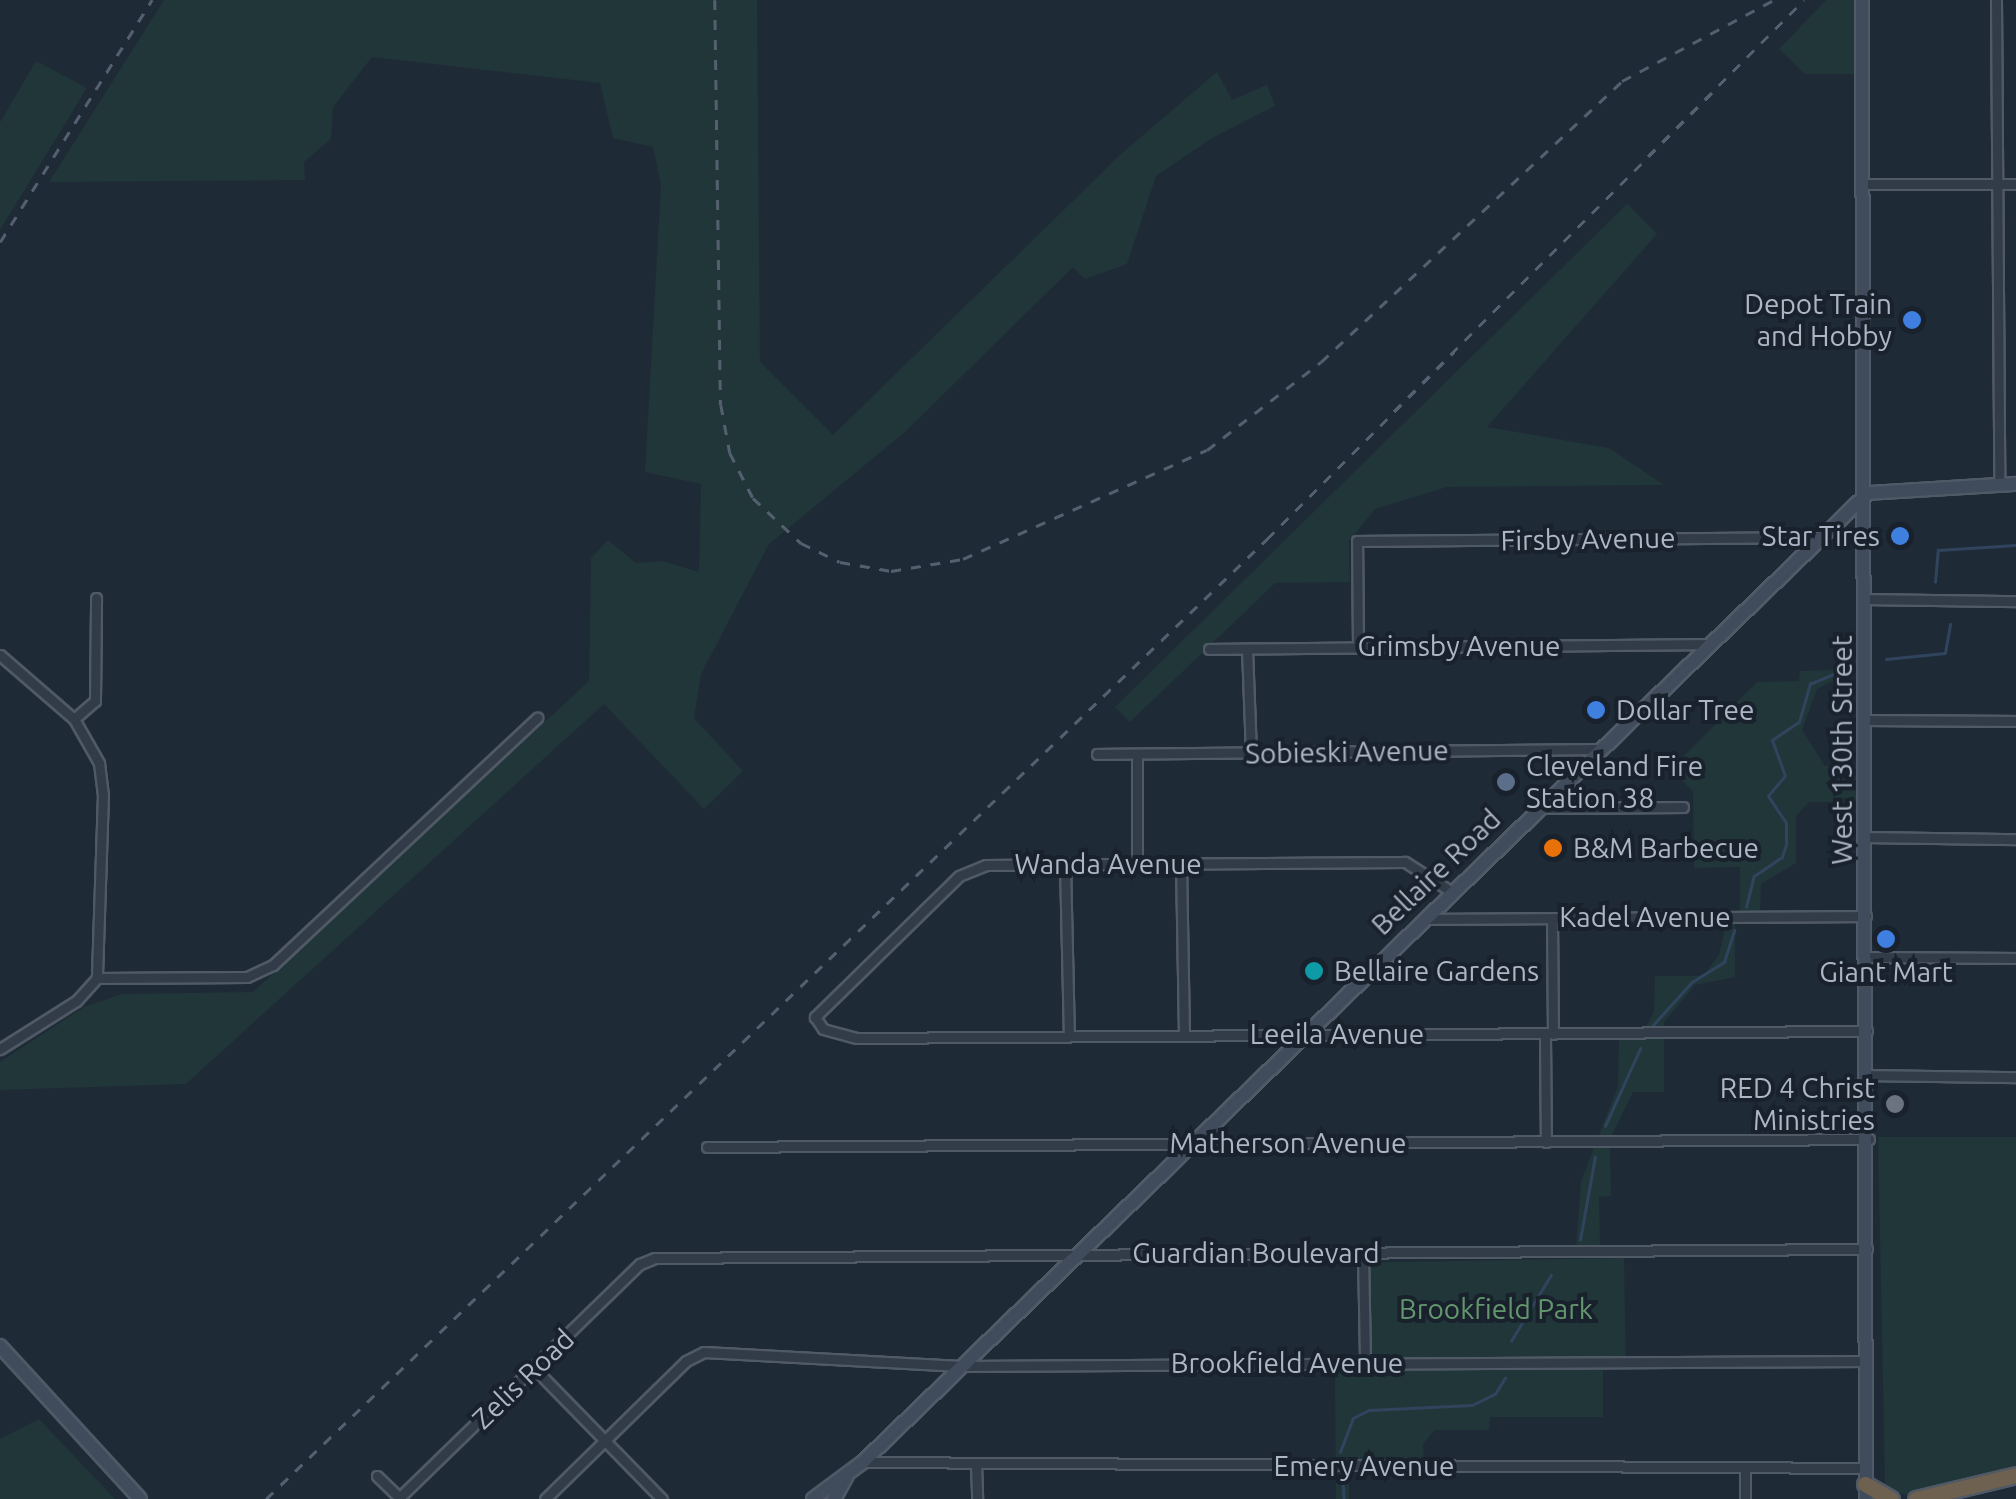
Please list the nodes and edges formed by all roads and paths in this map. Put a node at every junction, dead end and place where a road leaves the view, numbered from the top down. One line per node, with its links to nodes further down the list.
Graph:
1 (1862, 0): 3 (main road, West 130th Street)
2 (1996, 0): 4 (street)
3 (1864, 184): 4 (street); 8 (main road, West 130th Street)
4 (1998, 184): 5 (street); 7 (street)
5 (2016, 184)
6 (2016, 484): 7 (main road)
7 (2000, 485): 8 (main road)
8 (1868, 494): 9 (main road, Bellaire Road); 11 (main road, West 130th Street)
9 (1818, 537): 13 (main road, Bellaire Road); 14 (street, Firsby Avenue)
10 (96, 598): 19 (street)
11 (1866, 599): 12 (street); 20 (main road, West 130th Street)
12 (2016, 600)
13 (1709, 644): 14 (street, Grimsby Avenue); 22 (main road, Bellaire Road)
14 (1358, 646): 15 (street, Grimsby Avenue)
15 (1247, 648): 16 (street, Grimsby Avenue); 25 (street)
16 (1209, 649)
17 (0, 655): 19 (street)
18 (537, 718): 39 (street)
19 (74, 719): 39 (street)
20 (1868, 720): 21 (street); 28 (main road, West 130th Street)
21 (2016, 722)
22 (1597, 750): 25 (street, Sobieski Avenue); 27 (main road, Bellaire Road)
23 (1097, 754): 24 (street, Sobieski Avenue)
24 (1138, 754): 25 (street, Sobieski Avenue); 32 (street)
25 (1251, 754)
26 (1684, 806): 27 (street)
27 (1540, 808): 33 (main road, Bellaire Road)
28 (1868, 837): 29 (street); 34 (main road, West 130th Street)
29 (2016, 838)
30 (1180, 863): 32 (street, Wanda Avenue); 33 (street, Wanda Avenue); 42 (street)
31 (1065, 864): 32 (street, Wanda Avenue); 40 (street, Wanda Avenue); 45 (street)
32 (1137, 864)
33 (1452, 892): 36 (main road, Bellaire Road)
34 (1866, 916): 35 (street, Kadel Avenue); 37 (main road, West 130th Street)
35 (1552, 918): 36 (street, Kadel Avenue); 44 (street)
36 (1423, 919): 43 (main road, Bellaire Road)
37 (1866, 957): 38 (street); 41 (main road, West 130th Street)
38 (2016, 958)
39 (97, 978): 46 (street)
40 (815, 1017): 45 (street, Leeila Avenue)
41 (1867, 1031): 44 (street, Leeila Avenue); 47 (main road, West 130th Street)
42 (1184, 1034): 43 (street, Leeila Avenue); 45 (street, Leeila Avenue)
43 (1303, 1034): 44 (street, Leeila Avenue); 51 (main road, Bellaire Road)
44 (1549, 1034): 50 (street)
45 (1068, 1036)
46 (0, 1050)
47 (1868, 1076): 48 (street); 49 (main road, West 130th Street)
48 (2016, 1078)
49 (1869, 1139): 50 (street, Matherson Avenue); 53 (main road, West 130th Street)
50 (1546, 1142): 51 (street, Matherson Avenue)
51 (1192, 1144): 52 (street, Matherson Avenue); 54 (main road, Bellaire Road)
52 (707, 1148)
53 (1867, 1249): 55 (street, Guardian Boulevard); 58 (main road, West 130th Street)
54 (1077, 1253): 55 (street, Guardian Boulevard); 56 (street, Guardian Boulevard); 60 (main road, Bellaire Road)
55 (1363, 1254): 59 (street)
56 (646, 1260): 61 (street, Zelis Road)
57 (0, 1346): 71 (main road)
58 (1867, 1361): 59 (street, Brookfield Avenue); 69 (main road, West 130th Street)
59 (1365, 1362): 60 (street, Brookfield Avenue)
60 (961, 1366): 62 (street, Brookfield Avenue); 63 (main road, Bellaire Road)
61 (534, 1368): 62 (street); 70 (street, Zelis Road)
62 (604, 1441): 72 (street); 73 (street)
63 (863, 1462): 64 (street, Emery Avenue); 68 (main road, Bellaire Road)
64 (976, 1464): 65 (street, Emery Avenue); 76 (street)
65 (1745, 1468): 69 (street, Emery Avenue); 77 (street)
66 (2016, 1474): 79 (highway)
67 (377, 1476): 70 (street)
68 (848, 1476): 74 (main road, Bellaire Road); 75 (main road, Bellaire Road)
69 (1865, 1484): 78 (highway)
70 (400, 1498)
71 (140, 1499)
72 (545, 1499)
73 (662, 1499)
74 (813, 1499)
75 (834, 1499)
76 (977, 1499)
77 (1745, 1499)
78 (1891, 1499)
79 (1916, 1499)

